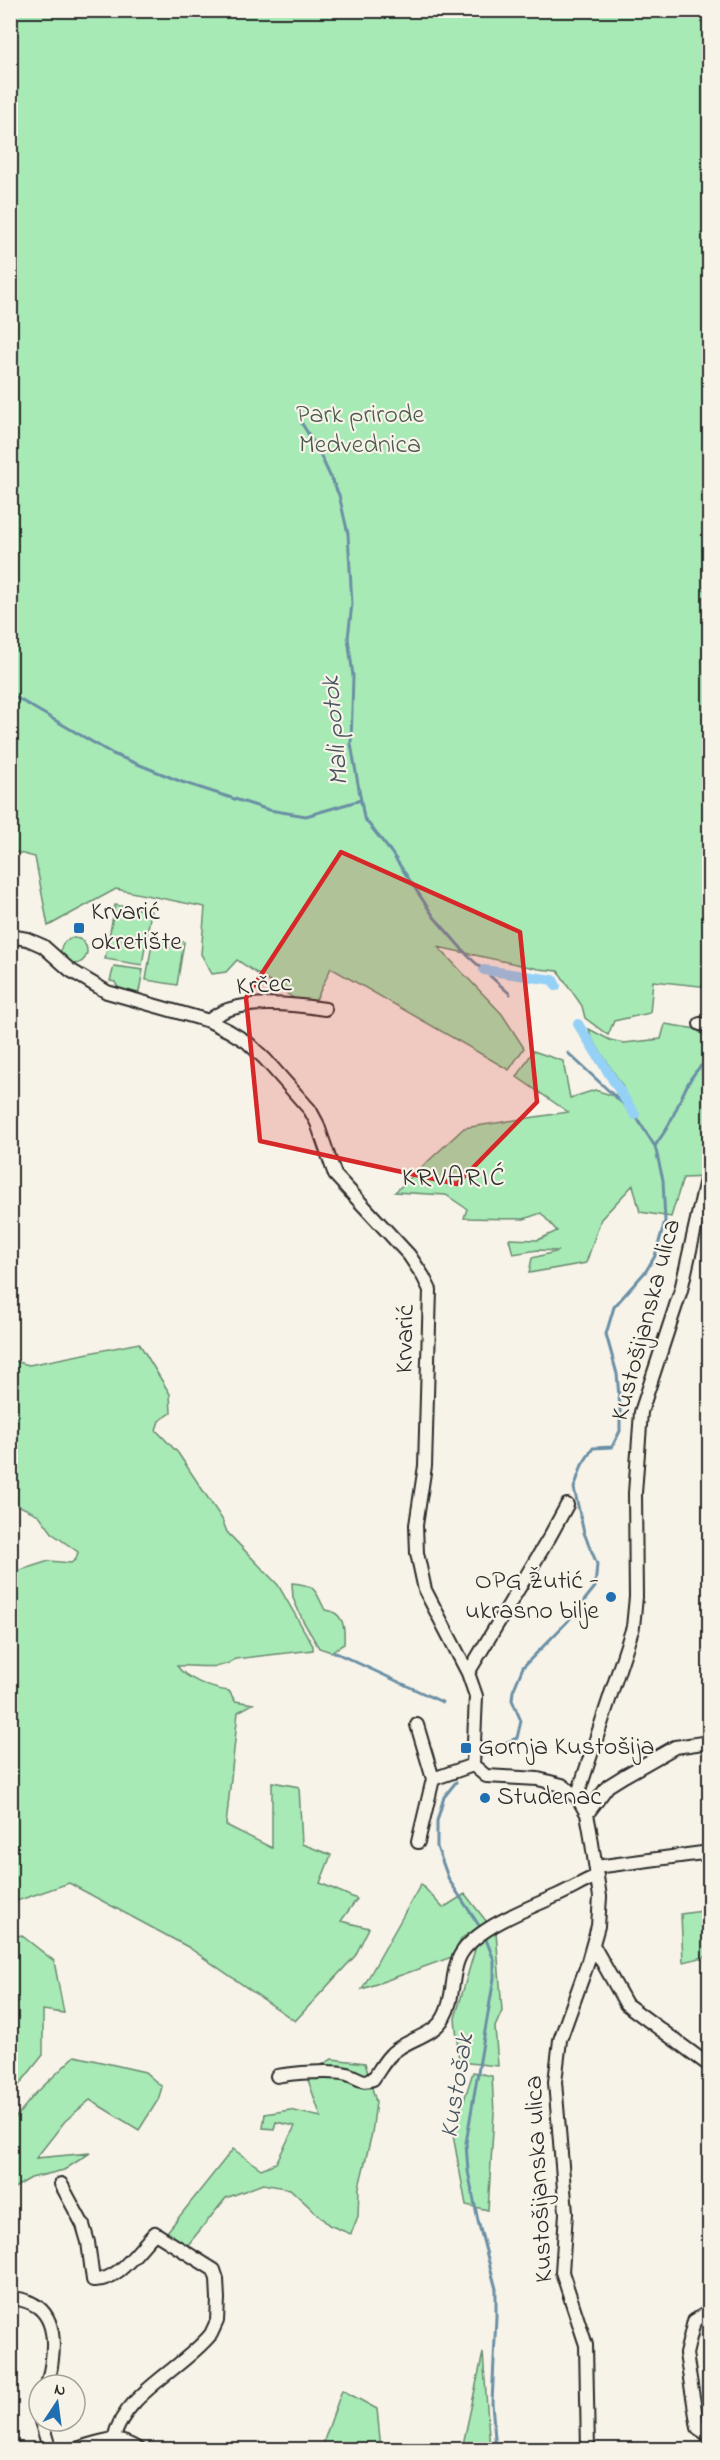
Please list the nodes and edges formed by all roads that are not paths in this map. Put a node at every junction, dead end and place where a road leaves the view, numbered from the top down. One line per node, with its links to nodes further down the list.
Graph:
1 (10, 936): 3 (street, Krvarić)
2 (325, 1009): 3 (street, Krčec)
3 (209, 1022): 6 (street, Krvarić)
4 (710, 1162): 11 (street, Kustošijanska ulica)
5 (567, 1504): 6 (street)
6 (468, 1673): 9 (street, Krvarić)
7 (417, 1725): 10 (street)
8 (710, 1742): 12 (street)
9 (472, 1765): 10 (street); 11 (street)
10 (433, 1779): 13 (street)
11 (578, 1797): 12 (street, Kustošijanska ulica)
12 (587, 1814): 15 (street, Kustošijanska ulica)
13 (418, 1842)
14 (710, 1852): 15 (street)
15 (597, 1871): 16 (street, Kustošijanska ulica); 18 (street)
16 (593, 1945): 17 (street); 29 (street, Kustošijanska ulica)
17 (710, 2067)
18 (277, 2076)
19 (61, 2184): 25 (street)
20 (10, 2297): 22 (street)
21 (710, 2311): 24 (street)
22 (50, 2373)
23 (45, 2433): 26 (street)
24 (710, 2436)
25 (114, 2439): 27 (street); 28 (street)
26 (53, 2450)
27 (73, 2450)
28 (140, 2450)
29 (588, 2450)

